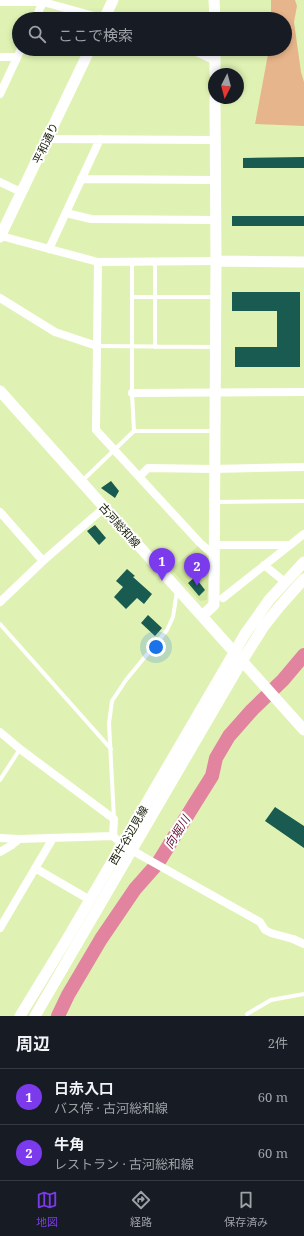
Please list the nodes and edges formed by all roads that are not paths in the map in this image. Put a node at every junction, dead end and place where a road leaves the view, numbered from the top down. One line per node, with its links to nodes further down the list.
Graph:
1 (113, 0): 7 (street)
2 (214, 0): 8 (street)
3 (44, 1): 4 (street); 5 (street); 6 (street)
4 (0, 2)
5 (38, 12)
6 (81, 12)
7 (107, 12)
8 (215, 12)
9 (12, 54): 14 (street)
10 (18, 56): 17 (street)
11 (87, 56): 19 (street, 平和通り)
12 (205, 56): 15 (street)
13 (215, 56): 15 (street)
14 (0, 57)
15 (215, 61): 16 (street)
16 (215, 68)
17 (0, 94)
18 (215, 104): 21 (street)
19 (47, 139): 20 (street); 25 (street, 平和通り)
20 (100, 139): 21 (street); 22 (street)
21 (215, 140): 23 (street)
22 (81, 179): 23 (street); 26 (street)
23 (215, 180): 27 (street)
24 (0, 182): 25 (street)
25 (21, 192): 28 (street, 平和通り)
26 (66, 212): 27 (street); 29 (street)
27 (216, 220): 31 (street)
28 (0, 236): 29 (street)
29 (49, 248): 32 (street)
30 (155, 261): 31 (street); 33 (street); 36 (lane)
31 (216, 261): 34 (street); 37 (street)
32 (98, 262): 33 (street); 39 (street)
33 (132, 262): 35 (lane)
34 (304, 262)
35 (132, 297): 36 (lane); 40 (lane)
36 (155, 297): 37 (lane); 41 (lane)
37 (216, 297): 42 (street)
38 (0, 298): 39 (street)
39 (97, 346): 40 (lane); 49 (street)
40 (132, 347): 41 (lane); 46 (lane)
41 (154, 347): 42 (lane)
42 (216, 347): 44 (street)
43 (0, 392): 53 (street, 古河総和線)
44 (215, 392): 45 (street); 46 (street); 47 (street)
45 (304, 392)
46 (132, 393): 48 (lane)
47 (215, 430): 48 (lane); 51 (street)
48 (134, 432): 49 (lane)
49 (115, 449): 52 (street); 53 (lane)
50 (304, 467): 51 (street)
51 (214, 469): 52 (street); 55 (street)
52 (140, 476): 60 (street)
53 (82, 481): 56 (street, 古河総和線)
54 (304, 501): 55 (lane)
55 (214, 502): 60 (street)
56 (105, 507): 61 (street); 66 (street, 古河総和線)
57 (0, 512): 61 (street)
58 (304, 534): 59 (street)
59 (290, 545): 60 (street); 63 (street)
60 (214, 550): 69 (street)
61 (43, 561): 68 (street)
62 (304, 562): 65 (street, 西牛谷辺見線)
63 (264, 565): 65 (street); 67 (street)
64 (304, 579): 72 (street, 西牛谷辺見線)
65 (285, 582): 71 (street, 西牛谷辺見線)
66 (177, 589): 69 (street, 古河総和線); 76 (lane)
67 (224, 598)
68 (0, 602)
69 (202, 616): 71 (street, 古河総和線)
70 (0, 624): 76 (lane)
71 (234, 652): 72 (street, 古河総和線); 83 (street, 西牛谷辺見線)
72 (242, 661): 73 (street, 古河総和線); 84 (street, 西牛谷辺見線)
73 (304, 730)
74 (1, 736): 75 (street)
75 (20, 749): 77 (lane); 78 (street)
76 (111, 749): 78 (lane)
77 (0, 780)
78 (114, 819): 79 (street)
79 (113, 836): 81 (street); 83 (street)
80 (0, 838): 82 (street)
81 (53, 838): 82 (street); 86 (street)
82 (19, 839): 85 (street)
83 (122, 844): 84 (street); 87 (street, 西牛谷辺見線)
84 (132, 850): 89 (street); 93 (street, 西牛谷辺見線)
85 (0, 852)
86 (35, 868): 87 (street); 88 (street)
87 (90, 900): 92 (street, 西牛谷辺見線)
88 (0, 928)
89 (304, 944)
90 (304, 994): 91 (lane)
91 (247, 1014)
92 (20, 1016)
93 (35, 1016)

